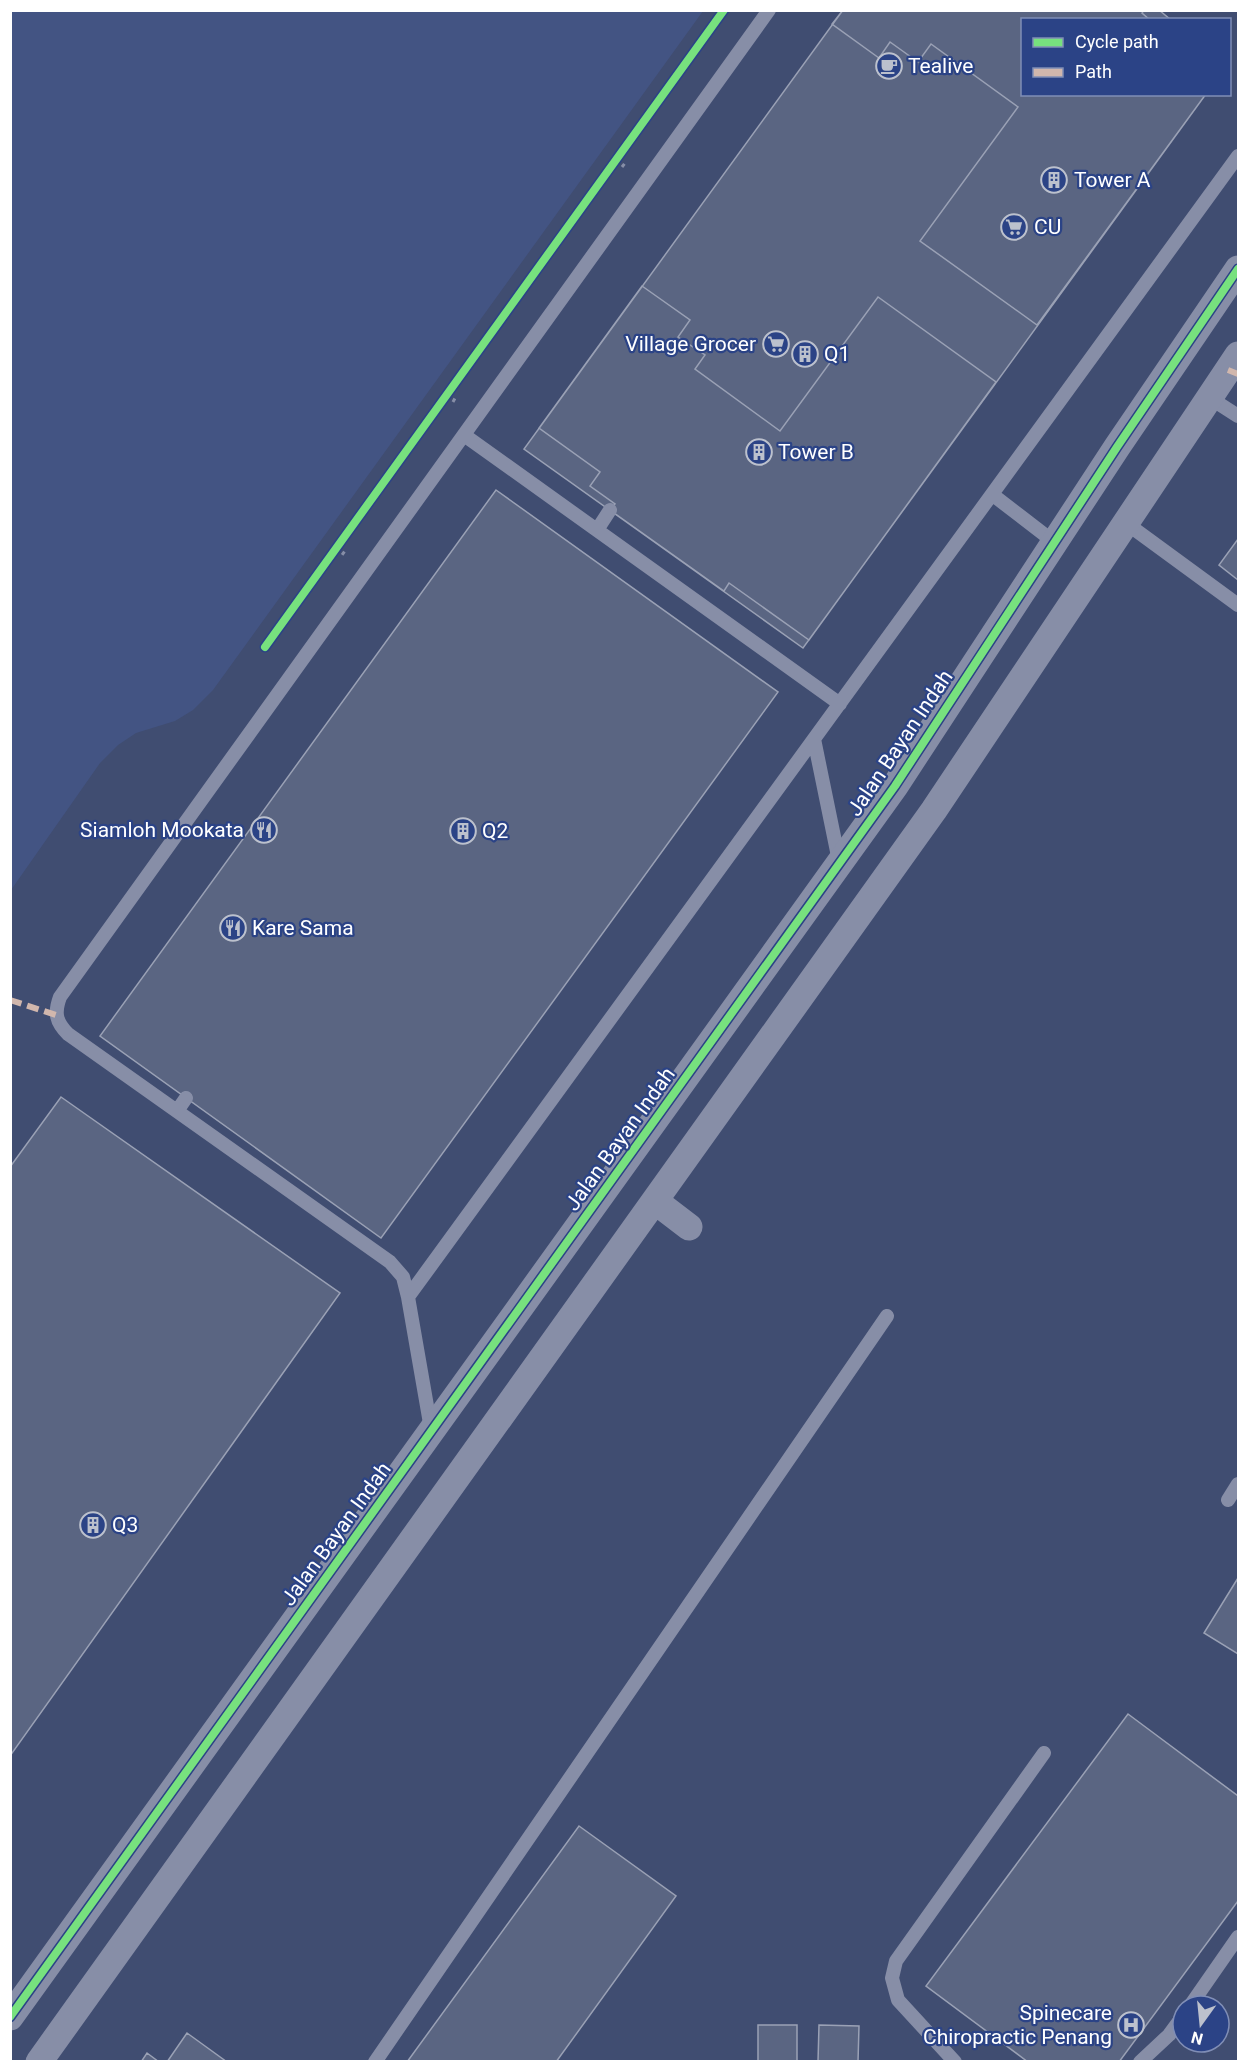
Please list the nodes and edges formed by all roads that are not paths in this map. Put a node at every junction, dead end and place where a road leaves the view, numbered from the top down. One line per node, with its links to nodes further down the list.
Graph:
1 (768, 10): 7 (lane)
2 (1239, 156): 8 (lane)
3 (1239, 269): 12 (street, Jalan Bayan Indah)
4 (1239, 355): 5 (street)
5 (1210, 398): 6 (lane); 10 (street)
6 (1239, 416)
7 (464, 435): 11 (lane); 18 (lane)
8 (993, 495): 12 (lane); 14 (lane)
9 (610, 510): 11 (lane)
10 (1126, 523): 13 (lane); 22 (street)
11 (597, 530): 14 (lane)
12 (1054, 542): 16 (street, Jalan Bayan Indah)
13 (1239, 605)
14 (840, 704): 15 (lane)
15 (814, 739): 16 (lane); 25 (lane)
16 (840, 863): 27 (street, Jalan Bayan Indah)
17 (186, 1098): 18 (lane)
18 (177, 1111): 20 (lane)
19 (238, 1136): 20 (lane)
20 (230, 1149): 23 (lane)
21 (324, 1198): 23 (lane)
22 (655, 1201): 24 (street); 35 (street)
23 (317, 1210): 25 (lane)
24 (689, 1227)
25 (408, 1297): 27 (lane)
26 (887, 1316): 36 (lane)
27 (432, 1432): 33 (street, Jalan Bayan Indah)
28 (1239, 1484): 29 (lane)
29 (1228, 1500)
30 (1044, 1753): 37 (lane)
31 (1239, 1937): 32 (lane)
32 (1199, 1994)
33 (10, 2017)
34 (1171, 2032): 38 (lane)
35 (39, 2061)
36 (375, 2061)
37 (955, 2061)
38 (1140, 2061)

